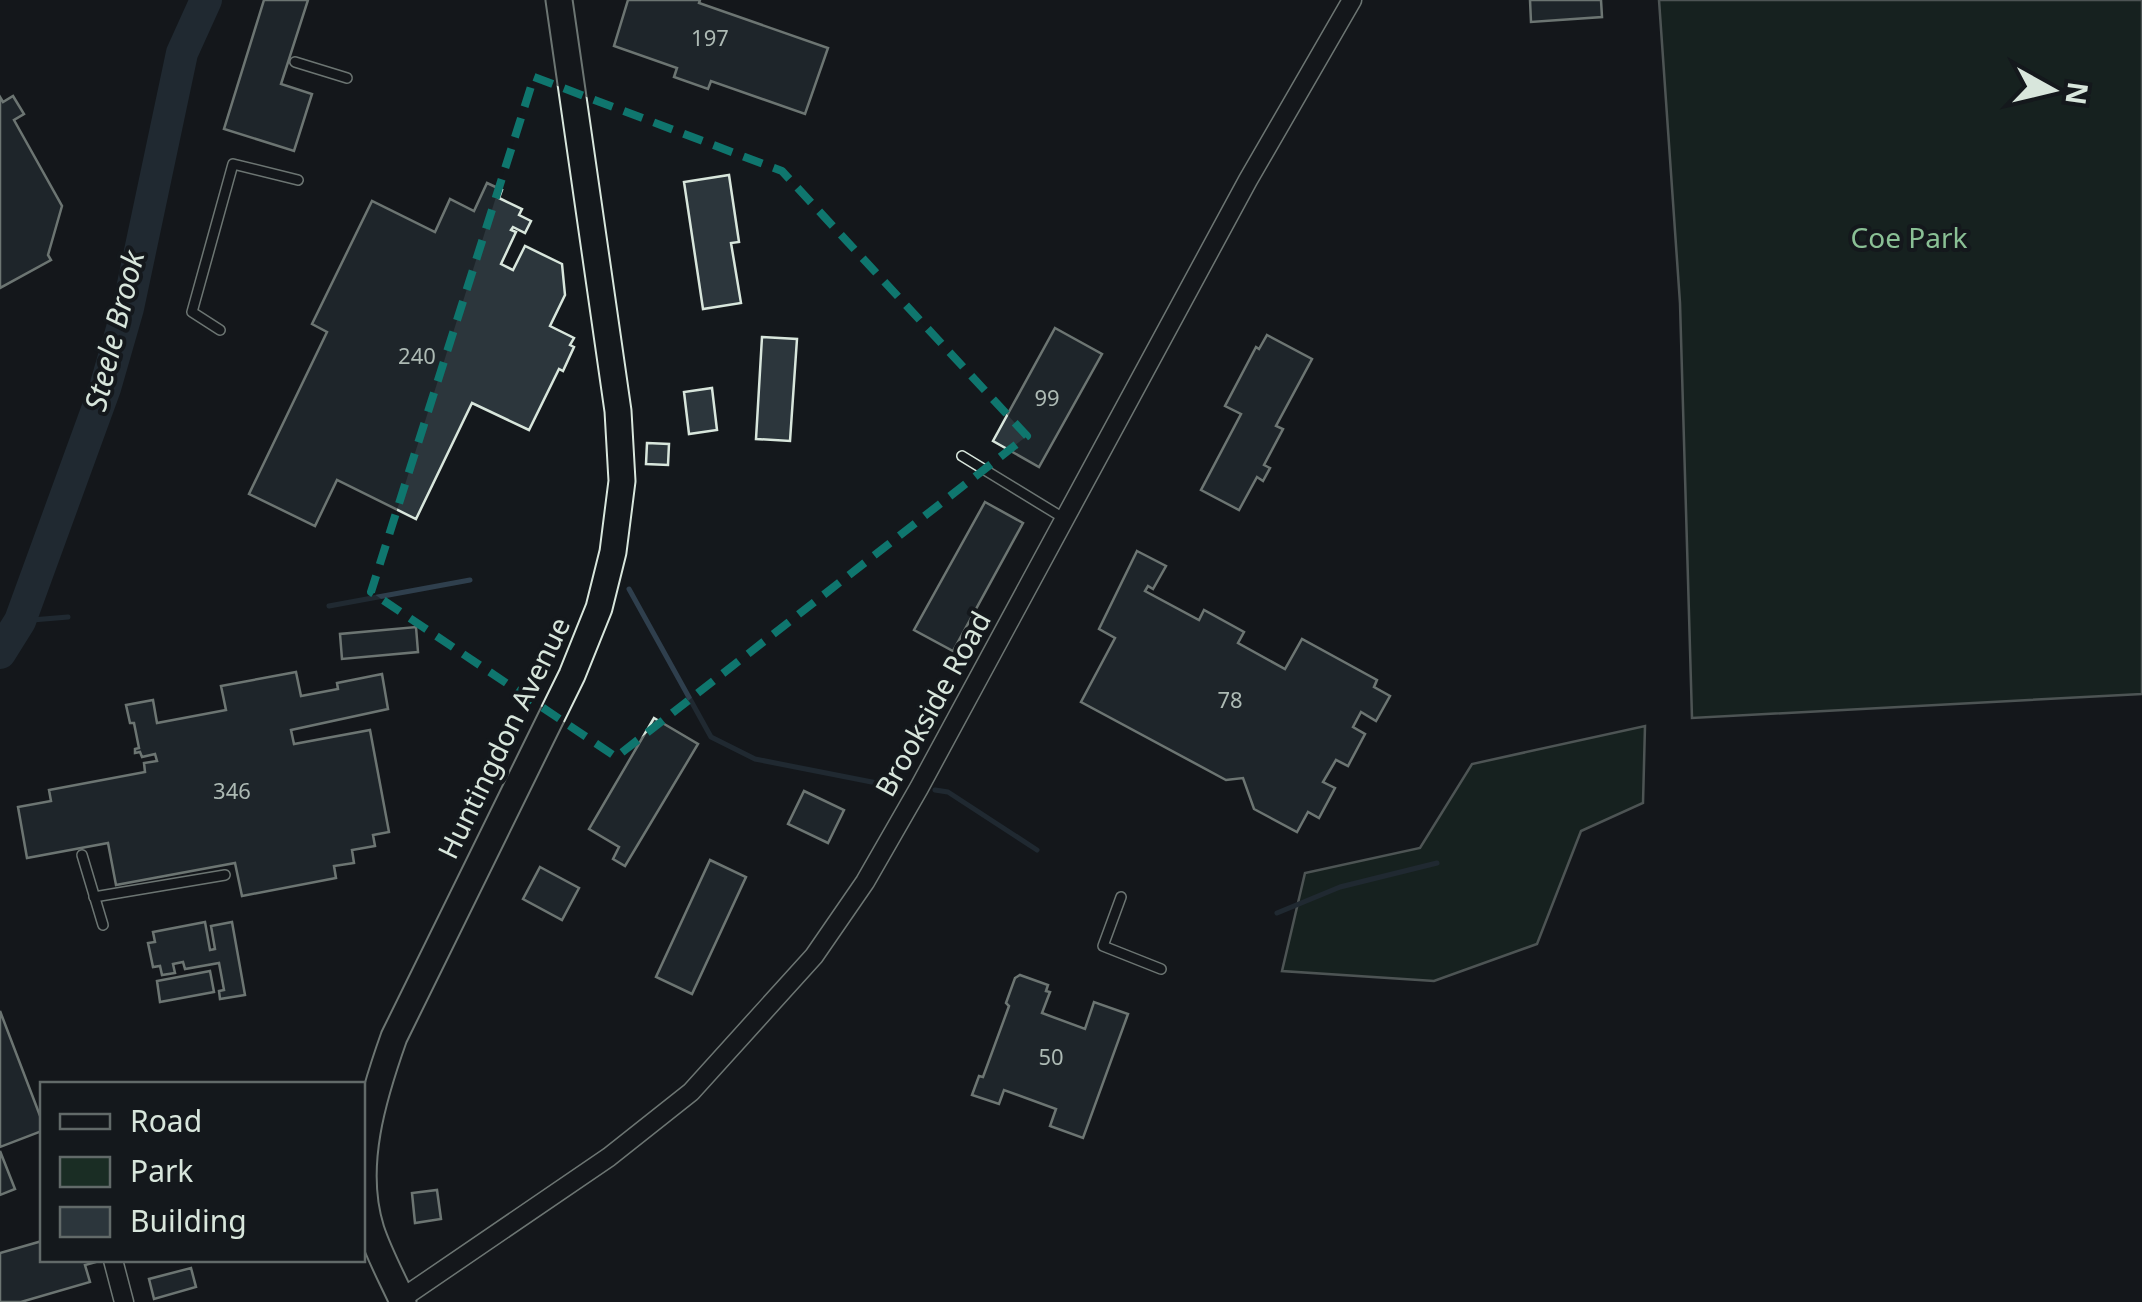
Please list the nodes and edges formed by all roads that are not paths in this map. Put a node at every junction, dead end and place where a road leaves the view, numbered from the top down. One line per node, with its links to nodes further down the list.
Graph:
1 (559, 0): 15 (main road, Huntingdon Avenue)
2 (1352, 0): 8 (street, Brookside Road)
3 (295, 62): 4 (lane)
4 (346, 78)
5 (298, 180): 6 (lane)
6 (220, 330)
7 (962, 456): 8 (lane)
8 (1065, 519): 18 (street, Brookside Road)
9 (82, 855): 11 (lane)
10 (225, 875): 11 (lane)
11 (94, 896): 13 (lane)
12 (1121, 897): 14 (lane)
13 (103, 925)
14 (1161, 969)
15 (365, 1156)
16 (365, 1188): 18 (main road, Huntingdon Avenue)
17 (113, 1262): 19 (street)
18 (402, 1300)
19 (124, 1302)

